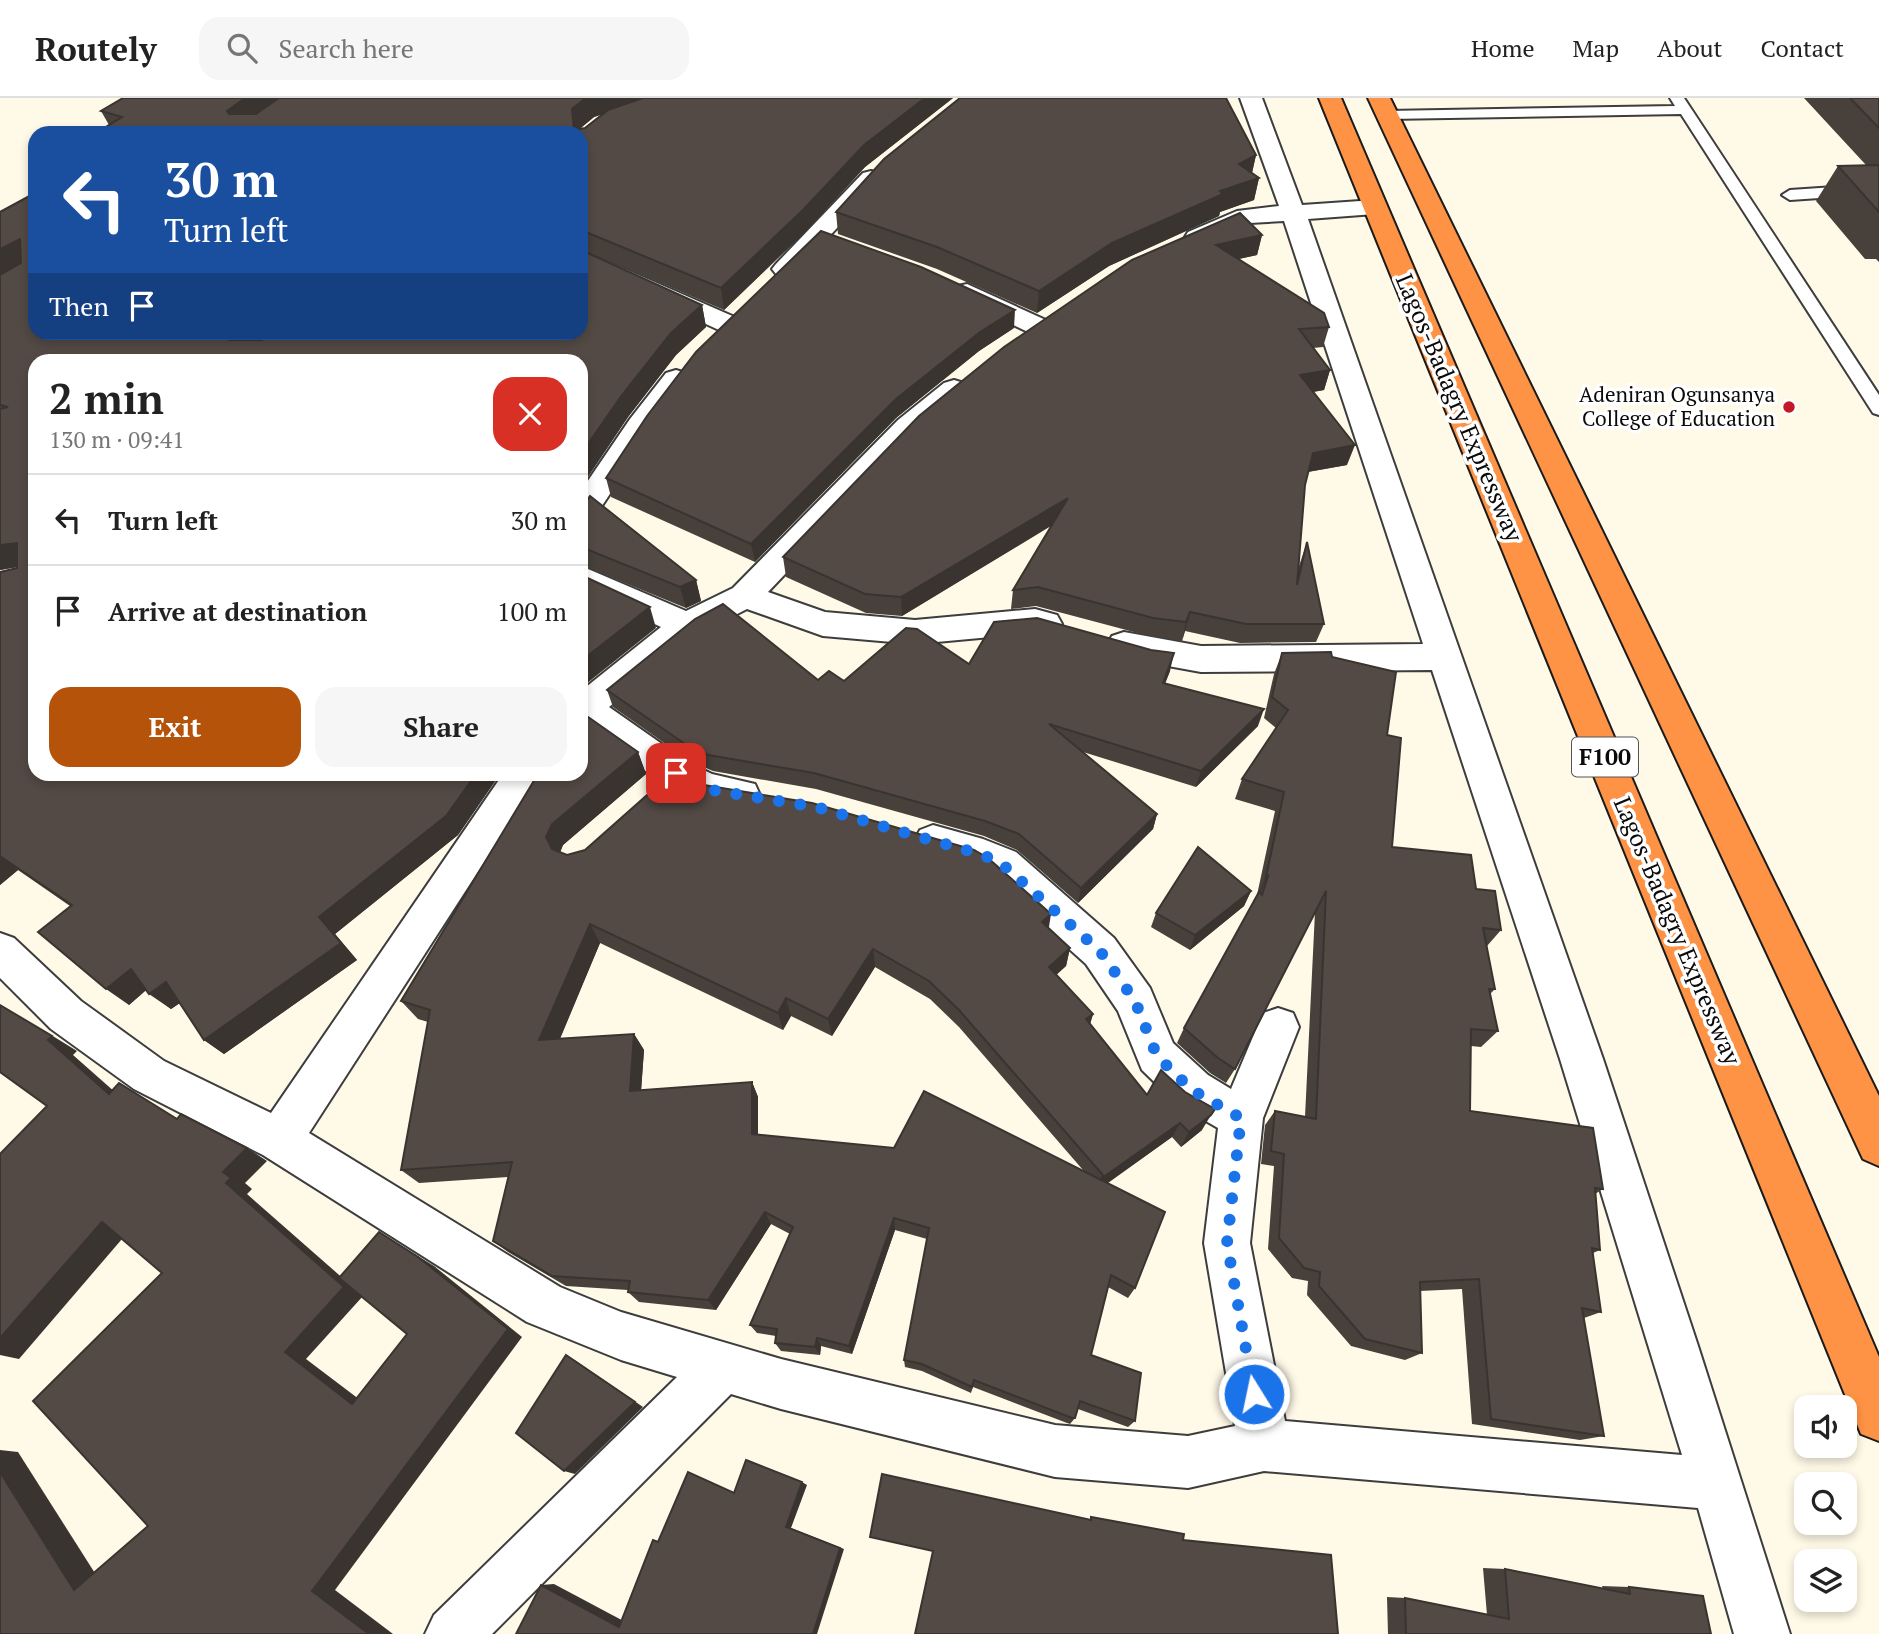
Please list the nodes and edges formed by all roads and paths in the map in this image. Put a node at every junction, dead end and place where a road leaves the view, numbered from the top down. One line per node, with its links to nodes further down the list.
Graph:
1 (1251, 98): 9 (street)
2 (1330, 98): 8 (highway, Lagos-Badagry Expressway / F100)
3 (1681, 104): 4 (lane); 18 (lane)
4 (1383, 106): 35 (highway)
5 (885, 165): 13 (street)
6 (1879, 189): 7 (lane)
7 (1790, 195)
8 (1376, 206): 9 (street); 37 (highway, Lagos-Badagry Expressway / F100)
9 (1295, 211): 10 (street); 23 (street)
10 (1175, 247)
11 (588, 262): 14 (street)
12 (950, 284): 15 (street)
13 (768, 286)
14 (748, 305)
15 (1010, 346)
16 (688, 363): 19 (street)
17 (970, 376): 21 (street)
18 (1879, 409)
19 (588, 504)
20 (588, 580): 22 (street)
21 (745, 596): 22 (street); 23 (street)
22 (686, 625): 24 (street)
23 (1446, 657): 39 (street)
24 (588, 704)
25 (588, 713): 26 (street)
26 (676, 773): 28 (street); 29 (street)
27 (518, 781): 34 (street)
28 (647, 798)
29 (779, 801)
30 (896, 830): 33 (street)
31 (0, 951): 34 (street)
32 (1278, 1027): 33 (street)
33 (1241, 1118): 38 (street)
34 (279, 1140): 36 (street)
35 (1879, 1144)
36 (724, 1366): 38 (street); 40 (street)
37 (1879, 1416)
38 (1264, 1445): 39 (street)
39 (1717, 1484): 41 (street)
40 (453, 1634)
41 (1762, 1634)

